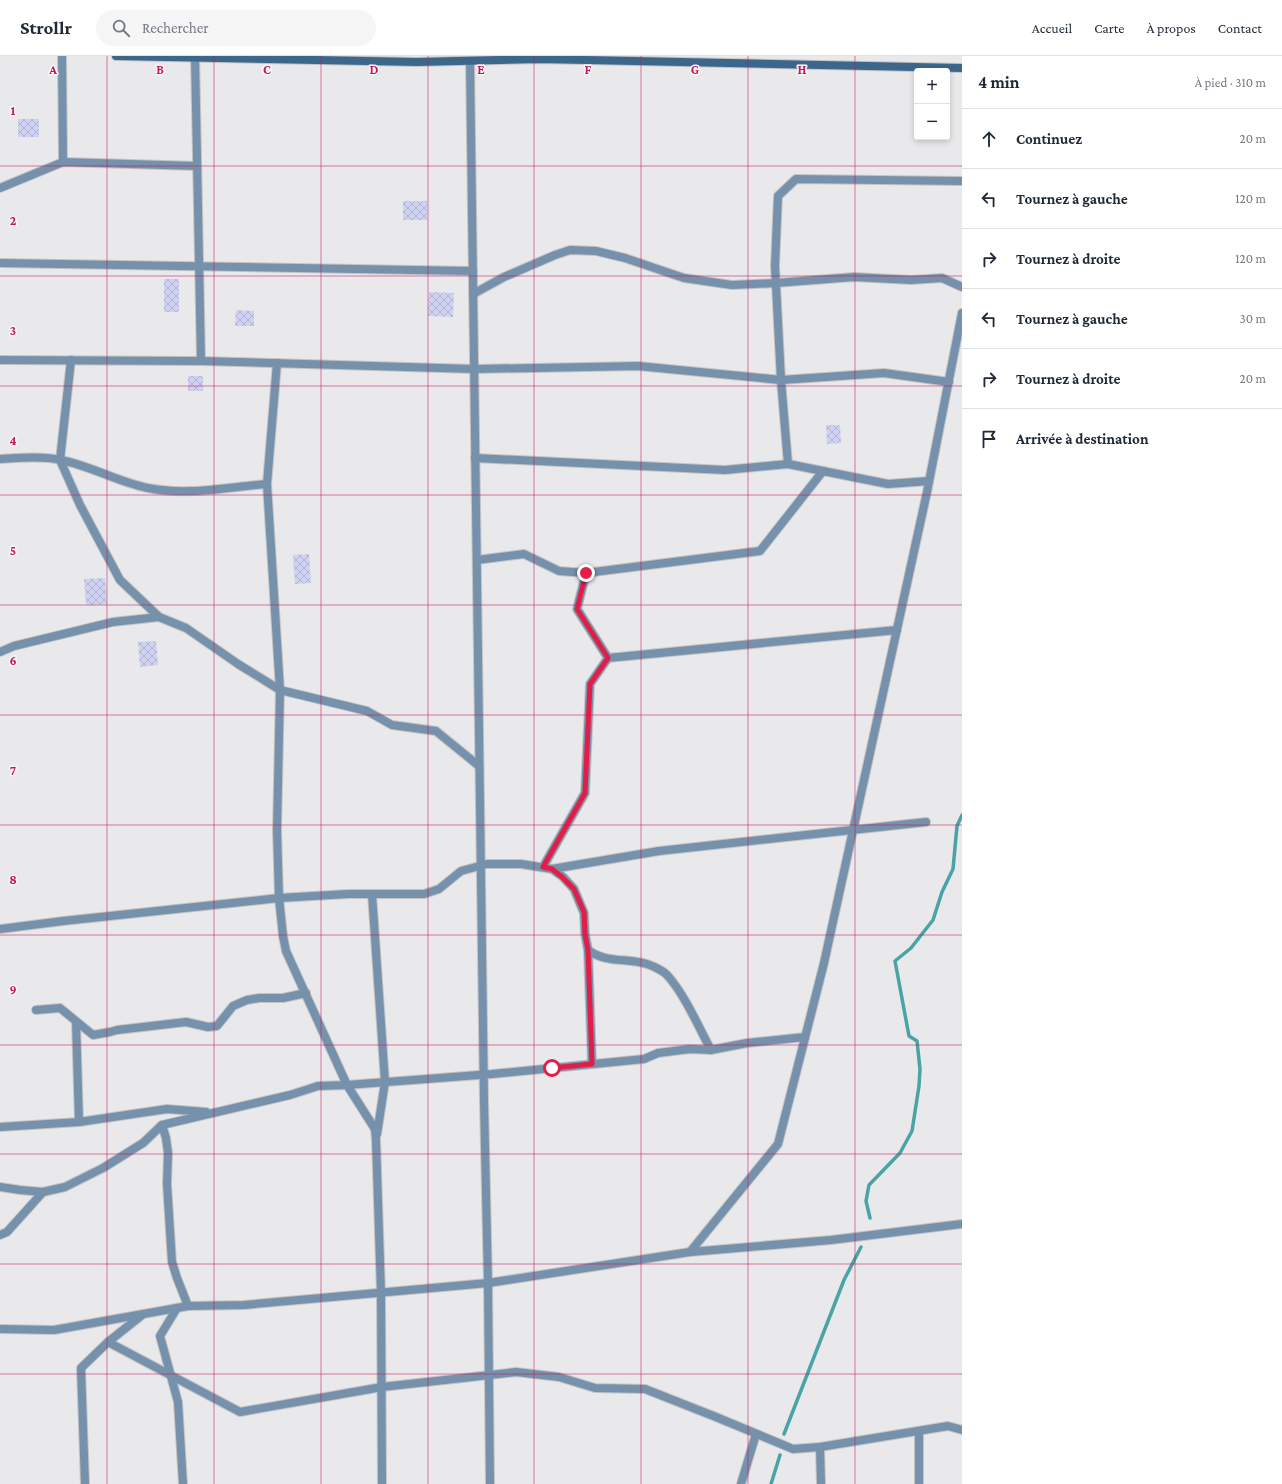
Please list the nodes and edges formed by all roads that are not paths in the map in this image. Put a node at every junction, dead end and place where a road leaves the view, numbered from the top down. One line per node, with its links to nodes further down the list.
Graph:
1 (62, 56): 8 (street)
2 (116, 56): 3 (street)
3 (195, 57): 6 (street); 9 (street)
4 (486, 58): 5 (street); 6 (street)
5 (510, 58): 7 (street)
6 (470, 61): 14 (street)
7 (962, 68)
8 (63, 162): 9 (street); 11 (street)
9 (197, 166): 13 (street)
10 (962, 181): 15 (street)
11 (0, 188)
12 (0, 263): 13 (street)
13 (199, 266): 14 (street); 21 (street)
14 (473, 271): 17 (street)
15 (776, 283): 16 (street); 17 (street); 24 (street)
16 (962, 287)
17 (473, 294): 23 (street)
18 (962, 313): 25 (street)
19 (0, 360): 20 (street)
20 (71, 360): 21 (street); 28 (street)
21 (201, 361): 22 (street)
22 (277, 363): 23 (street); 32 (street)
23 (474, 369): 24 (street); 26 (street)
24 (781, 380): 25 (street); 29 (street)
25 (949, 382): 31 (street)
26 (475, 458): 29 (street); 33 (street)
27 (0, 459): 28 (street)
28 (60, 460): 32 (street); 35 (street)
29 (788, 464): 30 (street)
30 (823, 471): 31 (street); 34 (street)
31 (929, 481): 36 (street)
32 (267, 484): 39 (street)
33 (476, 560): 34 (street); 40 (street)
34 (586, 573): 38 (street)
35 (159, 617): 37 (street); 39 (street)
36 (897, 630): 38 (street); 42 (street)
37 (0, 652)
38 (608, 658): 44 (street)
39 (280, 690): 40 (street); 47 (street)
40 (480, 766): 43 (street)
41 (926, 822): 42 (street)
42 (853, 831): 45 (street); 53 (street)
43 (481, 865): 44 (street); 46 (street); 56 (street)
44 (543, 867): 45 (street)
45 (552, 869): 49 (street)
46 (372, 894): 47 (street); 57 (street)
47 (279, 898): 48 (street); 50 (street)
48 (0, 929)
49 (588, 950): 54 (street); 55 (street)
50 (306, 993): 52 (street); 58 (street)
51 (36, 1010): 52 (street)
52 (76, 1022): 60 (street)
53 (805, 1037): 54 (street); 68 (street)
54 (711, 1050): 55 (street)
55 (592, 1064): 56 (street)
56 (484, 1074): 57 (street); 69 (street)
57 (385, 1082): 58 (street); 63 (street)
58 (347, 1085): 59 (street); 63 (street)
59 (213, 1112): 60 (street); 61 (street)
60 (79, 1122): 62 (street)
61 (162, 1125): 65 (street); 71 (street)
62 (0, 1127)
63 (376, 1140): 70 (street)
64 (0, 1187): 65 (street)
65 (43, 1192): 67 (street)
66 (962, 1224): 68 (street)
67 (0, 1235)
68 (690, 1252): 69 (street)
69 (488, 1283): 70 (street); 76 (street)
70 (381, 1293): 71 (street); 78 (street)
71 (188, 1306): 72 (street)
72 (176, 1308): 73 (street); 77 (street)
73 (143, 1314): 74 (street); 75 (street)
74 (0, 1329)
75 (108, 1342): 77 (street); 84 (street)
76 (489, 1374): 78 (street); 81 (street); 87 (street)
77 (171, 1377): 78 (street); 85 (street)
78 (382, 1387): 83 (street)
79 (962, 1430): 80 (street)
80 (919, 1431): 82 (street); 90 (street)
81 (756, 1434): 82 (street); 88 (street)
82 (820, 1446): 89 (street)
83 (382, 1481): 86 (street)
84 (85, 1484)
85 (182, 1484)
86 (376, 1484)
87 (490, 1484)
88 (741, 1484)
89 (821, 1484)
90 (919, 1484)

